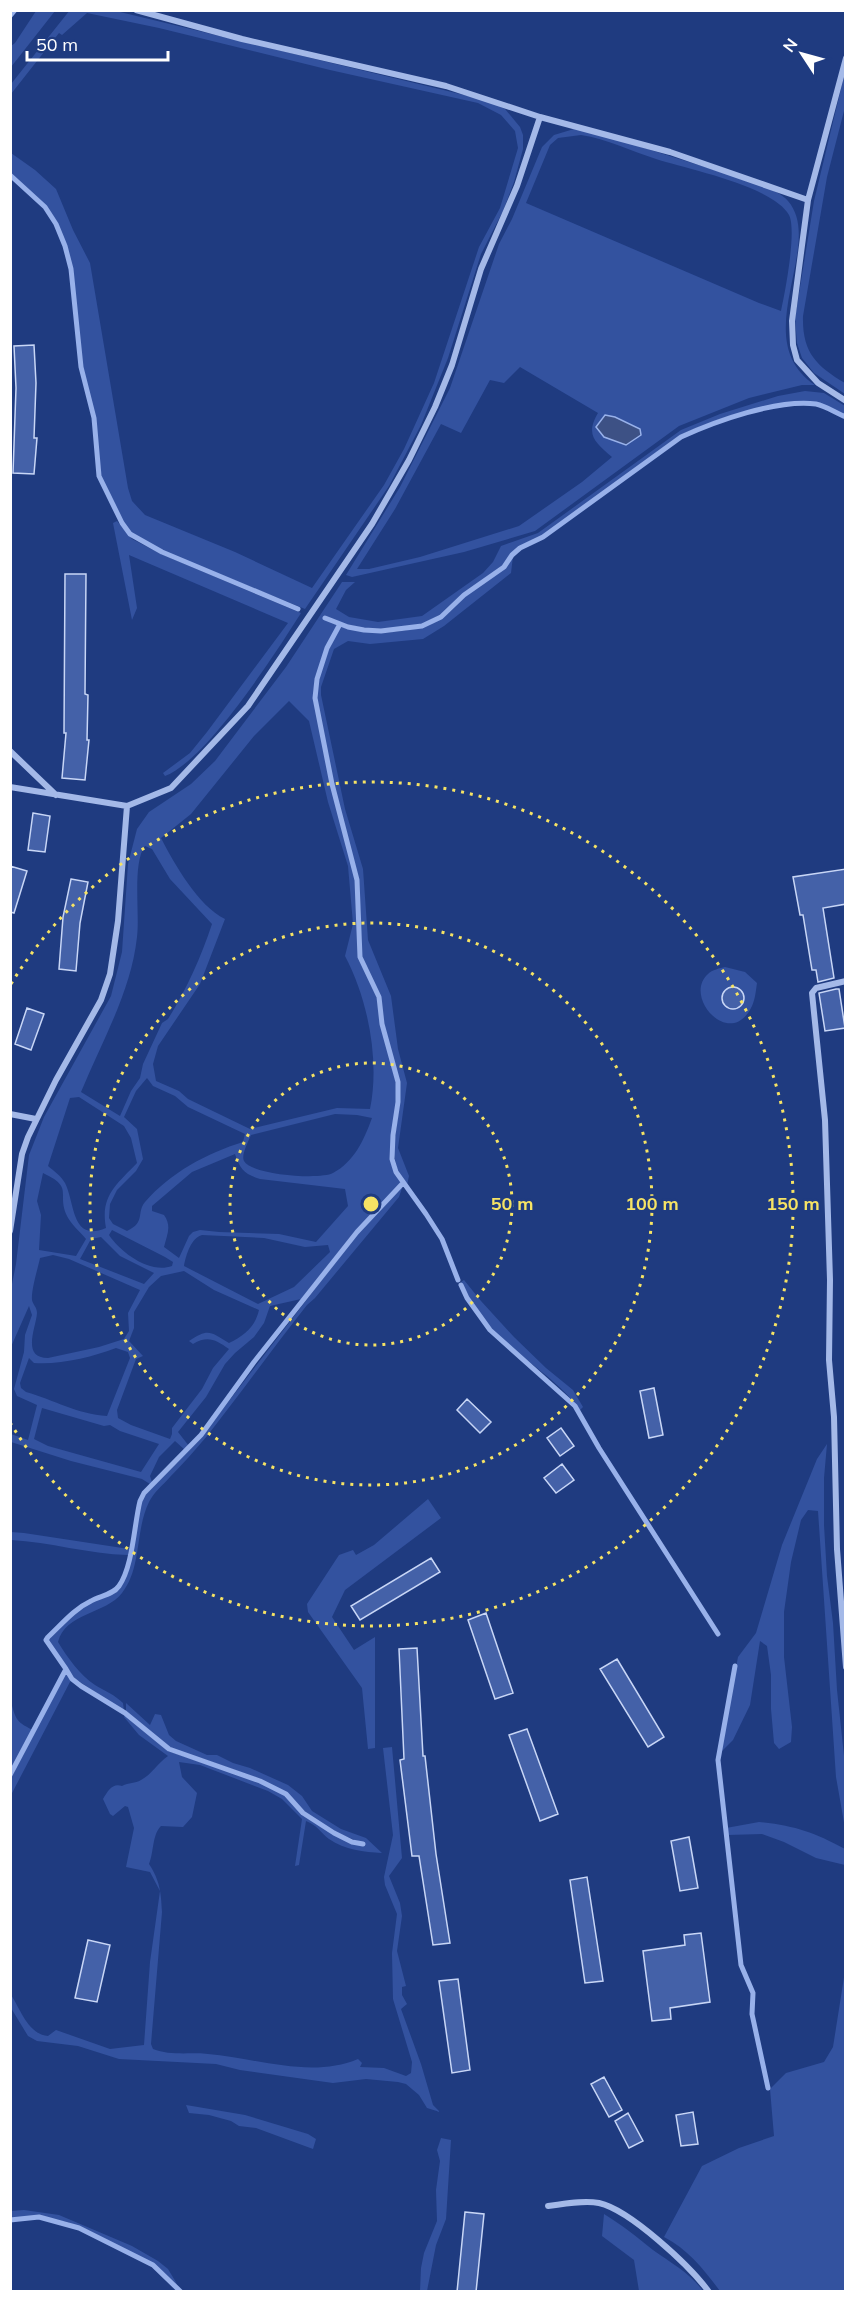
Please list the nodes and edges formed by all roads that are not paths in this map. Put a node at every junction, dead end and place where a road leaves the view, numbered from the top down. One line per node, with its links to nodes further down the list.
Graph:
1 (136, 10): 3 (street)
2 (846, 58): 4 (street)
3 (540, 117): 4 (street); 9 (street)
4 (808, 200): 5 (street)
5 (846, 400)
6 (10, 751): 8 (street)
7 (10, 787): 8 (street)
8 (57, 795): 9 (street)
9 (127, 806): 12 (street)
10 (846, 981): 14 (street)
11 (10, 1114): 12 (street)
12 (36, 1119): 13 (street)
13 (10, 1231)
14 (846, 1667)
15 (548, 2206): 16 (street)
16 (710, 2292)

